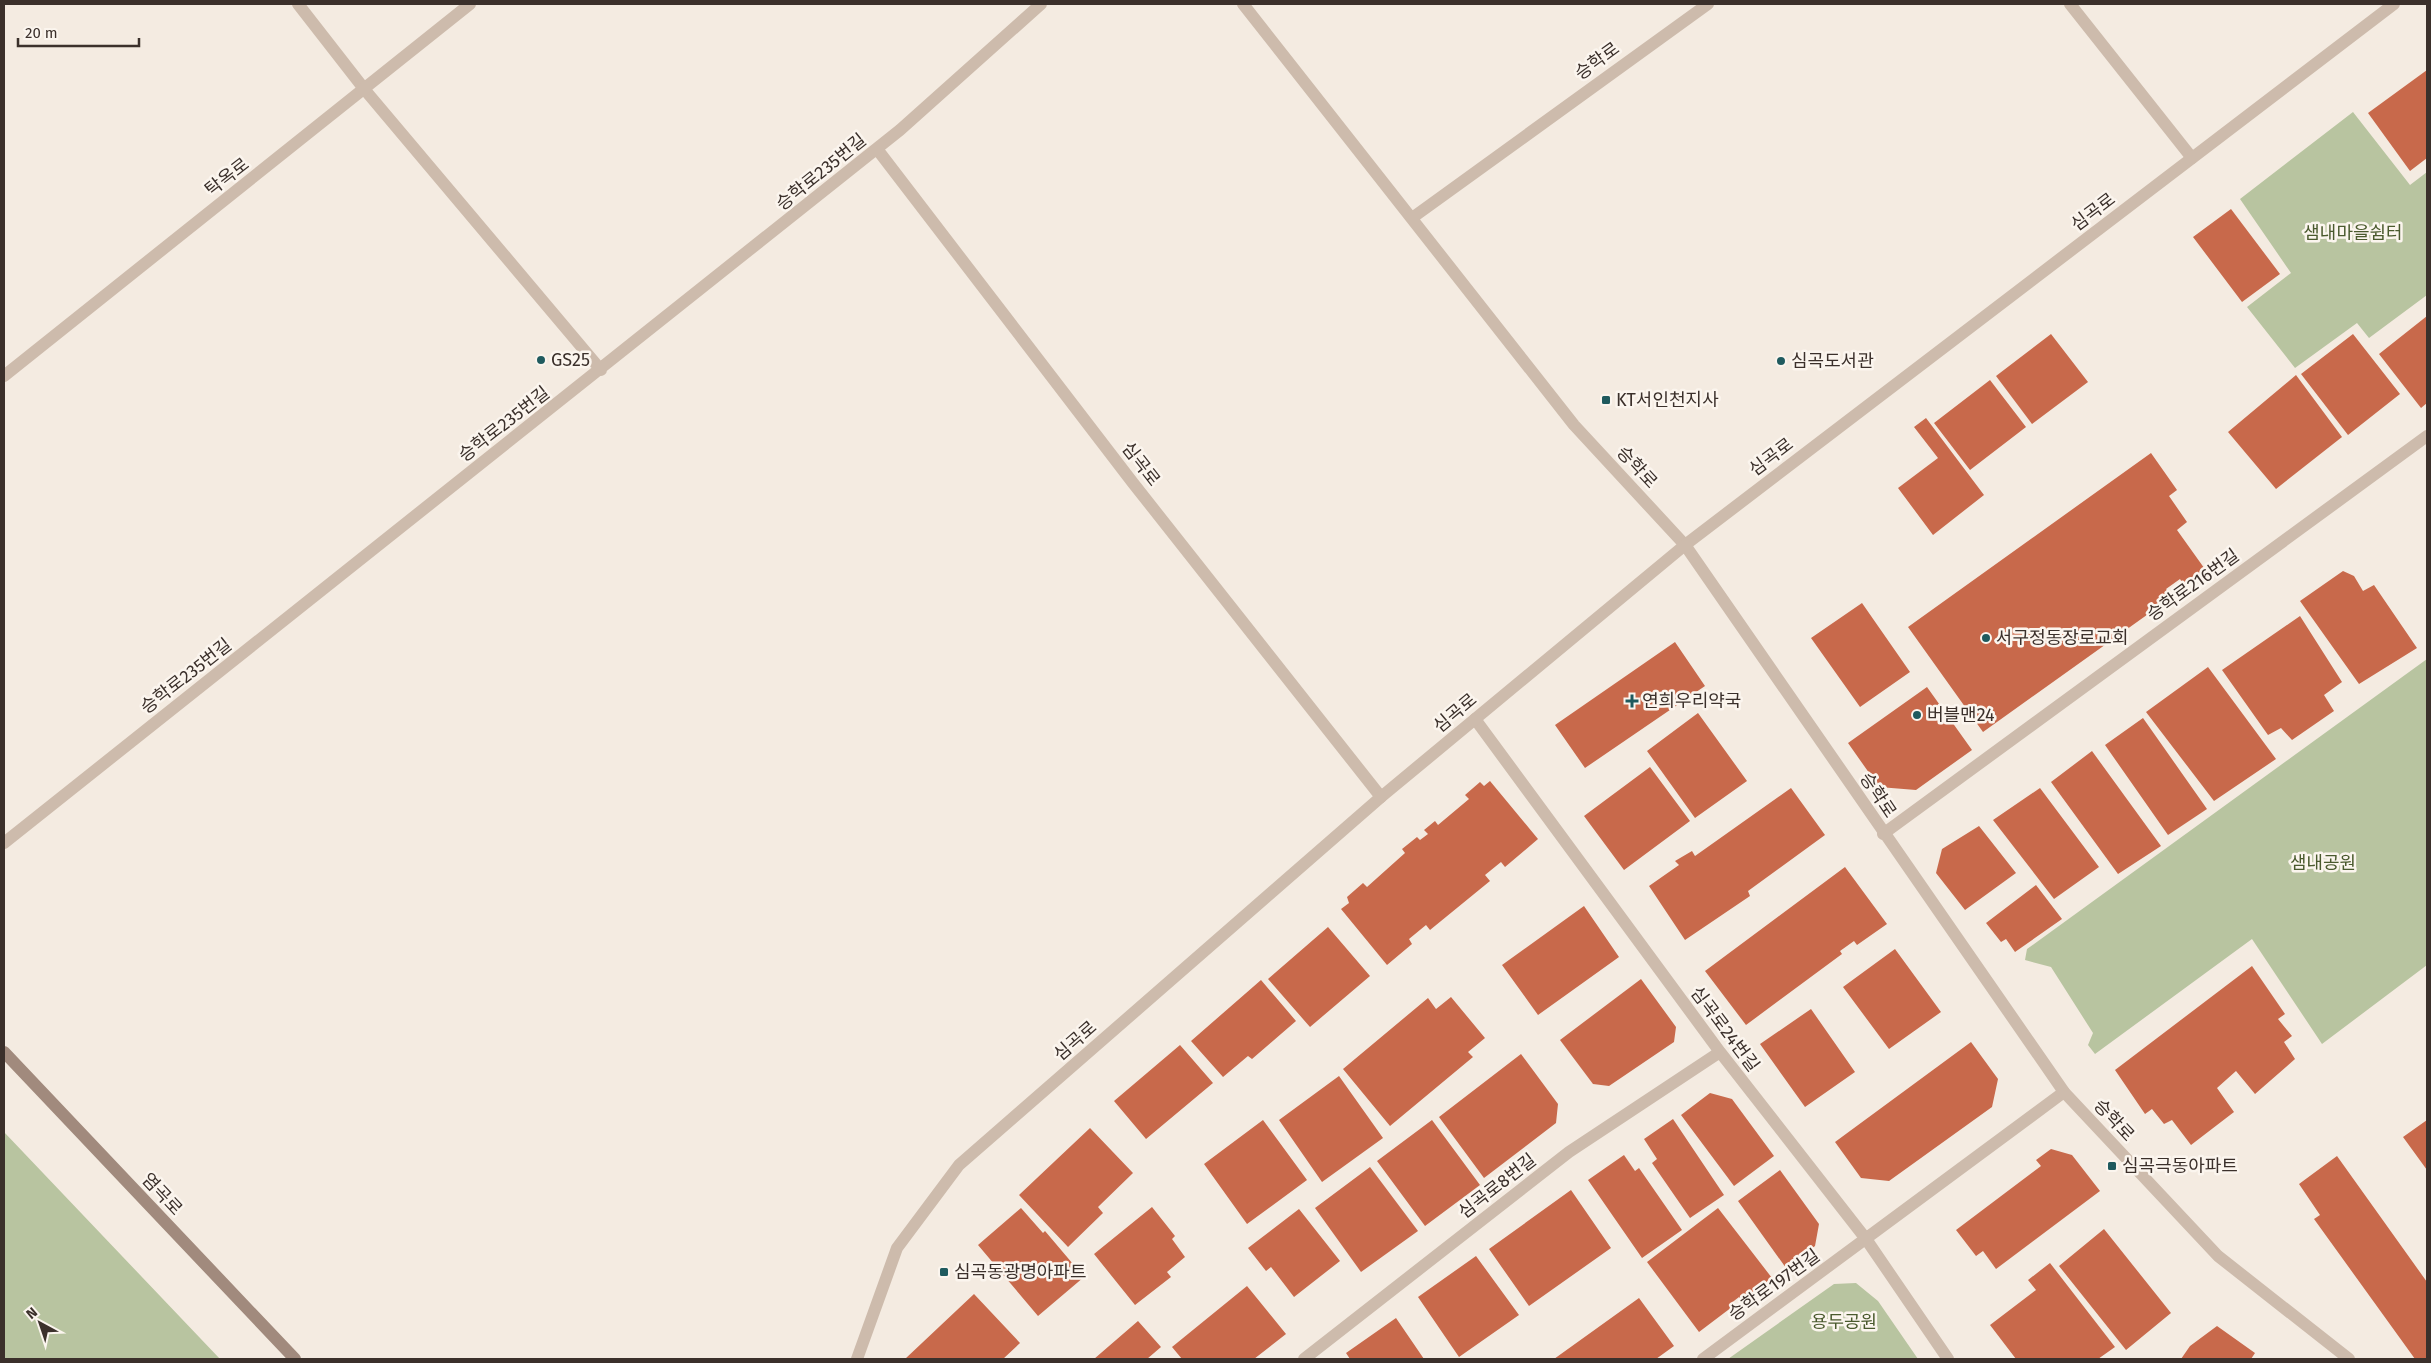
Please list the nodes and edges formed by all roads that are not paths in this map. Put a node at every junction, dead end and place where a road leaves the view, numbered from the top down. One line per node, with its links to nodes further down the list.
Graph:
1 (298, 4): 8 (street)
2 (470, 4): 8 (street, 탁옥로)
3 (1040, 4): 9 (street, 승학로235번길)
4 (1243, 4): 11 (street, 승학로)
5 (1708, 4): 11 (street, 승학로)
6 (2070, 4): 10 (street)
7 (2394, 4): 10 (street, 심곡로)
8 (365, 90): 12 (street); 13 (street, 탁옥로)
9 (877, 149): 12 (street, 승학로235번길); 17 (street, 심곡로)
10 (2192, 158): 15 (street, 심곡로)
11 (1412, 218): 15 (street, 승학로)
12 (601, 370): 19 (street, 승학로235번길)
13 (4, 376)
14 (2427, 436): 18 (street, 승학로216번길)
15 (1685, 545): 16 (street, 심곡로); 18 (street, 승학로)
16 (1475, 719): 17 (street, 심곡로); 21 (street, 심곡로24번길)
17 (1381, 797): 25 (street, 심곡로)
18 (1883, 834): 22 (street, 승학로)
19 (4, 843)
20 (4, 1052): 24 (main road, 염곡로)
21 (1720, 1052): 23 (street, 심곡로24번길); 26 (street, 심곡로8번길)
22 (2064, 1092): 23 (street, 승학로197번길); 29 (street, 승학로)
23 (1866, 1239): 27 (street, 승학로197번길); 28 (street, 심곡로24번길)
24 (295, 1359)
25 (857, 1359)
26 (1304, 1359)
27 (1703, 1359)
28 (1948, 1359)
29 (2349, 1359)

